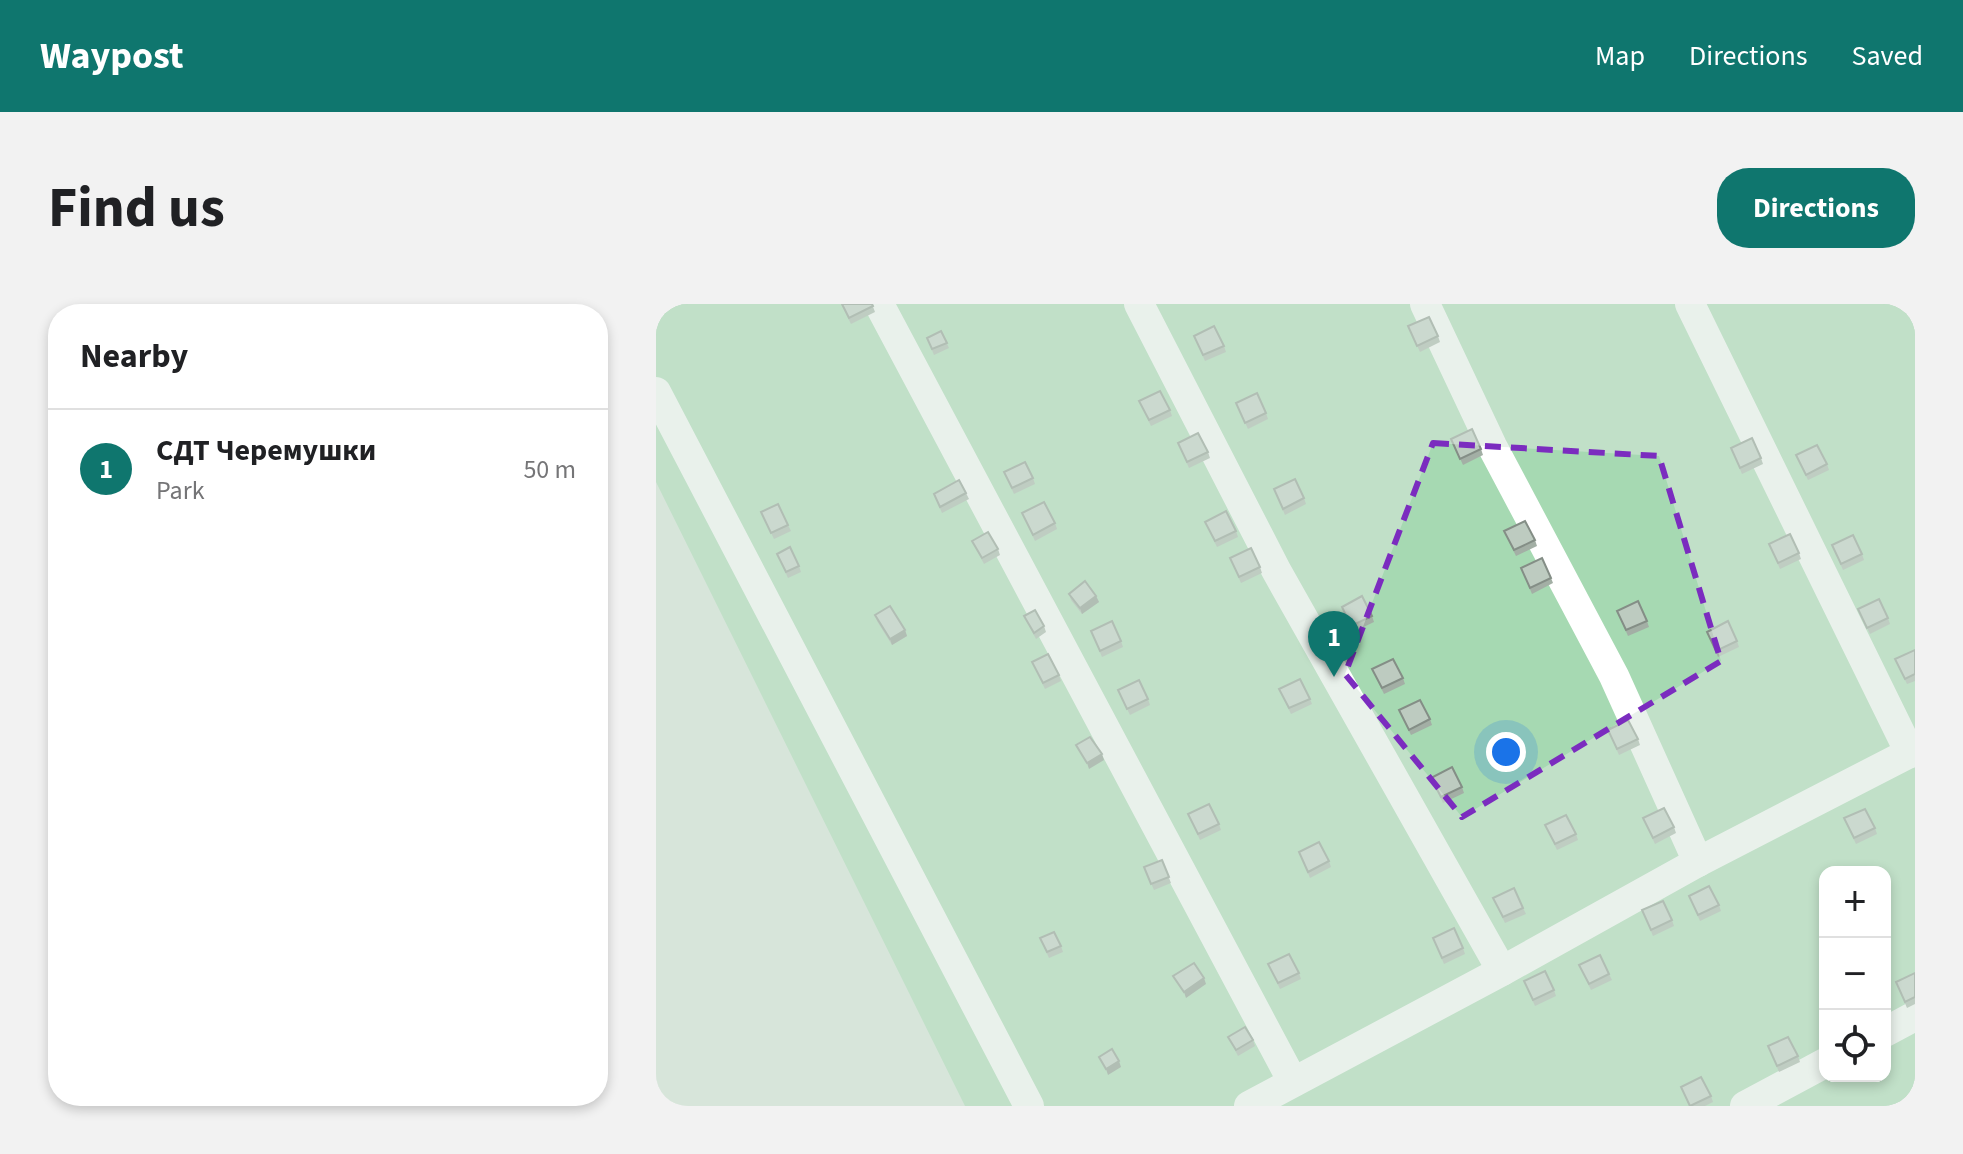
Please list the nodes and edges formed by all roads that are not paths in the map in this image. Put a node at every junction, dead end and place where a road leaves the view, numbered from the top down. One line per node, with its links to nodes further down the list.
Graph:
1 (879, 304): 12 (lane)
2 (1139, 304): 8 (lane)
3 (1425, 304): 7 (lane)
4 (1690, 304): 6 (lane)
5 (656, 392): 13 (lane)
6 (1912, 751): 7 (lane)
7 (1698, 862): 8 (lane)
8 (1502, 971): 12 (lane)
9 (1915, 1016): 10 (lane)
10 (1891, 1029)
11 (1819, 1066): 15 (lane)
12 (1293, 1082): 14 (lane)
13 (1029, 1106)
14 (1249, 1106)
15 (1745, 1106)

